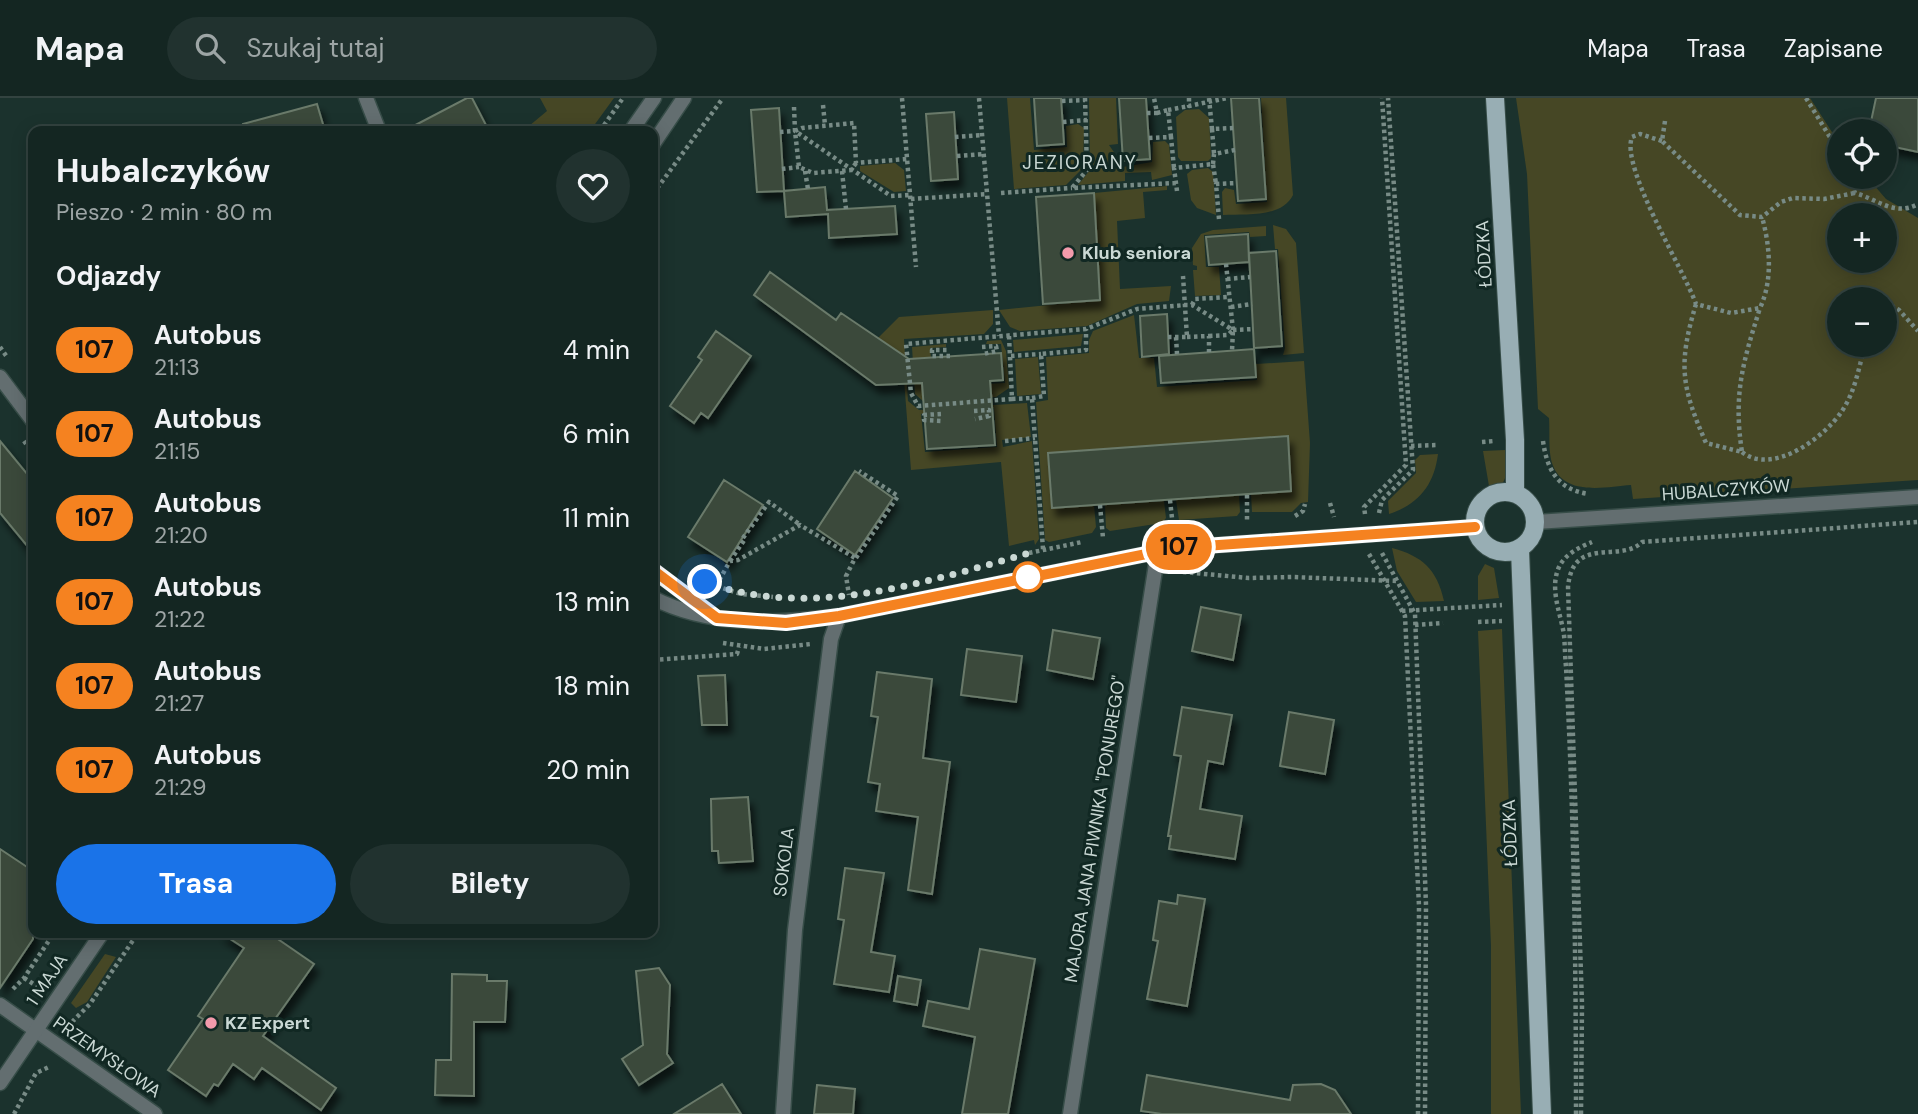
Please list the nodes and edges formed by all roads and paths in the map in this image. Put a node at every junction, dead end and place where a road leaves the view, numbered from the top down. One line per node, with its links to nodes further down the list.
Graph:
1 (366, 98): 28 (street); 29 (street)
2 (623, 98): 30 (path)
3 (654, 98): 31 (street)
4 (684, 98): 38 (street)
5 (723, 98): 59 (path)
6 (902, 98): 47 (path)
7 (979, 98): 37 (path)
8 (1154, 98): 23 (path)
9 (1189, 98): 19 (path)
10 (1227, 98): 17 (path)
11 (1382, 98): 128 (path)
12 (1388, 98): 117 (path)
13 (1495, 98): 120 (main road, ŁÓDZKA)
14 (1806, 98): 36 (path)
15 (1085, 99): 16 (path); 24 (path)
16 (1062, 101)
17 (1209, 101): 19 (path); 33 (path)
18 (823, 105): 27 (path)
19 (1189, 106): 21 (path)
20 (794, 107): 34 (path)
21 (1168, 110): 23 (path); 40 (path)
22 (1147, 113): 23 (path)
23 (1157, 113)
24 (1087, 120): 26 (path); 60 (path)
25 (1665, 121): 42 (path)
26 (1063, 122)
27 (825, 125): 34 (path); 48 (path)
28 (369, 126)
29 (377, 126)
30 (603, 126)
31 (634, 126)
32 (1233, 128): 33 (path)
33 (1212, 129): 45 (path)
34 (796, 131): 35 (path); 50 (path); 54 (path)
35 (780, 132)
36 (1827, 132)
37 (982, 135): 39 (path); 44 (path)
38 (658, 137)
39 (956, 137)
40 (1171, 137): 41 (path); 51 (path)
41 (1149, 138)
42 (1662, 141): 70 (path); 79 (path)
43 (1235, 150): 45 (path)
44 (984, 154): 46 (path); 66 (path)
45 (1214, 154): 49 (path)
46 (957, 156)
47 (907, 159): 48 (path); 67 (path)
48 (856, 163): 54 (path)
49 (1213, 164): 51 (path); 58 (path)
50 (799, 167): 52 (path); 53 (path)
51 (1174, 168): 56 (path)
52 (782, 169)
53 (805, 170): 55 (path); 61 (path)
54 (851, 170): 55 (path); 67 (path)
55 (842, 171): 69 (path)
56 (1176, 183): 60 (path); 63 (path)
57 (1237, 183): 58 (path)
58 (1216, 184): 71 (path)
59 (658, 187)
60 (1072, 188): 64 (path)
61 (808, 189)
62 (1853, 189): 65 (path)
63 (1177, 191)
64 (1001, 193)
65 (1854, 193): 68 (path); 70 (path)
66 (986, 194): 67 (path); 89 (path)
67 (910, 197): 73 (path)
68 (1918, 204)
69 (846, 209)
70 (1762, 217): 83 (path)
71 (1219, 219)
72 (1226, 264): 76 (path)
73 (916, 267)
74 (1183, 276): 80 (path)
75 (1250, 277): 76 (path)
76 (1227, 279): 77 (path)
77 (1228, 297): 81 (path); 82 (path)
78 (1252, 304): 82 (path)
79 (1696, 304): 83 (path); 118 (path)
80 (1185, 305): 81 (path); 85 (path); 94 (path)
81 (1192, 305): 87 (path)
82 (1231, 307): 87 (path)
83 (1760, 308): 118 (path)
84 (1897, 309): 88 (path)
85 (1086, 329): 90 (path); 101 (path)
86 (1254, 329): 87 (path)
87 (1233, 330): 91 (path); 98 (path)
88 (1918, 331)
89 (999, 336): 90 (path); 95 (path)
90 (1009, 336): 103 (path)
91 (1209, 336): 94 (path); 99 (path)
92 (1168, 337): 93 (path)
93 (1176, 337): 94 (path); 102 (path)
94 (1187, 337)
95 (981, 338): 96 (path); 97 (path)
96 (950, 341): 100 (path); 109 (path)
97 (983, 351)
98 (1232, 351)
99 (1209, 352)
100 (950, 353)
101 (1041, 354): 103 (path); 106 (path)
102 (1177, 354)
103 (1010, 356): 107 (path)
104 (1862, 357): 118 (path)
105 (0, 377): 110 (street)
106 (1032, 398): 107 (path); 113 (path)
107 (1012, 399): 108 (path)
108 (973, 402): 109 (path); 111 (path)
109 (941, 404): 112 (path)
110 (28, 414)
111 (975, 415)
112 (942, 417)
113 (1035, 438): 114 (path); 143 (path)
114 (1005, 441)
115 (1543, 441): 121 (path)
116 (1438, 445): 117 (path)
117 (1411, 446): 127 (path)
118 (1742, 452)
119 (859, 471): 147 (path)
120 (1515, 493): 133 (main road); 136 (main road)
121 (1599, 494)
122 (1247, 495): 131 (path)
123 (1918, 497): 133 (street, HUBALCZYKÓW)
124 (1170, 500): 137 (path)
125 (1100, 505): 139 (path)
126 (1305, 505): 129 (path)
127 (1379, 516)
128 (1365, 517)
129 (1288, 518)
130 (1261, 520): 131 (path)
131 (1247, 521): 132 (path)
132 (1234, 522)
133 (1536, 522): 144 (main road)
134 (1918, 522): 157 (path)
135 (800, 524): 147 (path); 148 (path); 148 (path)
136 (1475, 527): 144 (main road); 145 (street)
137 (1160, 529)
138 (1112, 536): 139 (path)
139 (1102, 538): 143 (path)
140 (1603, 539): 159 (path)
141 (1367, 548): 151 (path)
142 (1381, 548): 152 (path)
143 (1043, 549): 146 (path)
144 (1520, 550): 189 (main road, ŁÓDZKA)
145 (1158, 551): 164 (street); 186 (street, MAJORA JANA PIWNIKA "PONUREGO")
146 (1020, 556)
147 (855, 558): 155 (path)
148 (730, 561): 154 (path)
149 (658, 574): 165 (street)
150 (1173, 576): 151 (path)
151 (1384, 580): 152 (path); 163 (path)
152 (1396, 581): 162 (path)
153 (705, 582): 154 (path)
154 (716, 586): 156 (path)
155 (838, 596)
156 (778, 598)
157 (1569, 600): 159 (path); 191 (path)
158 (658, 601): 165 (street)
159 (1557, 601): 160 (path); 167 (path)
160 (1545, 602)
161 (1501, 605): 162 (path)
162 (1412, 608): 163 (path); 171 (path)
163 (1402, 611): 187 (path)
164 (839, 616): 165 (street); 185 (street, SOKOLA)
165 (717, 618)
166 (1547, 618): 167 (path)
167 (1559, 618): 190 (path)
168 (1478, 621): 169 (path)
169 (1502, 621)
170 (1443, 623): 171 (path)
171 (1415, 625): 188 (path)
172 (739, 647): 173 (path)
173 (658, 660)
174 (51, 938): 177 (path)
175 (99, 938): 180 (street, 1 MAJA)
176 (135, 938): 179 (path)
177 (40, 988)
178 (0, 1005): 180 (street, PRZEMYSŁOWA)
179 (78, 1014)
180 (36, 1031): 182 (street, 1 MAJA); 184 (street, PRZEMYSŁOWA)
181 (53, 1067): 183 (path)
182 (0, 1083)
183 (14, 1114)
184 (155, 1114)
185 (783, 1114)
186 (1070, 1114)
187 (1418, 1114)
188 (1425, 1114)
189 (1542, 1114)
190 (1576, 1114)
191 (1581, 1114)

